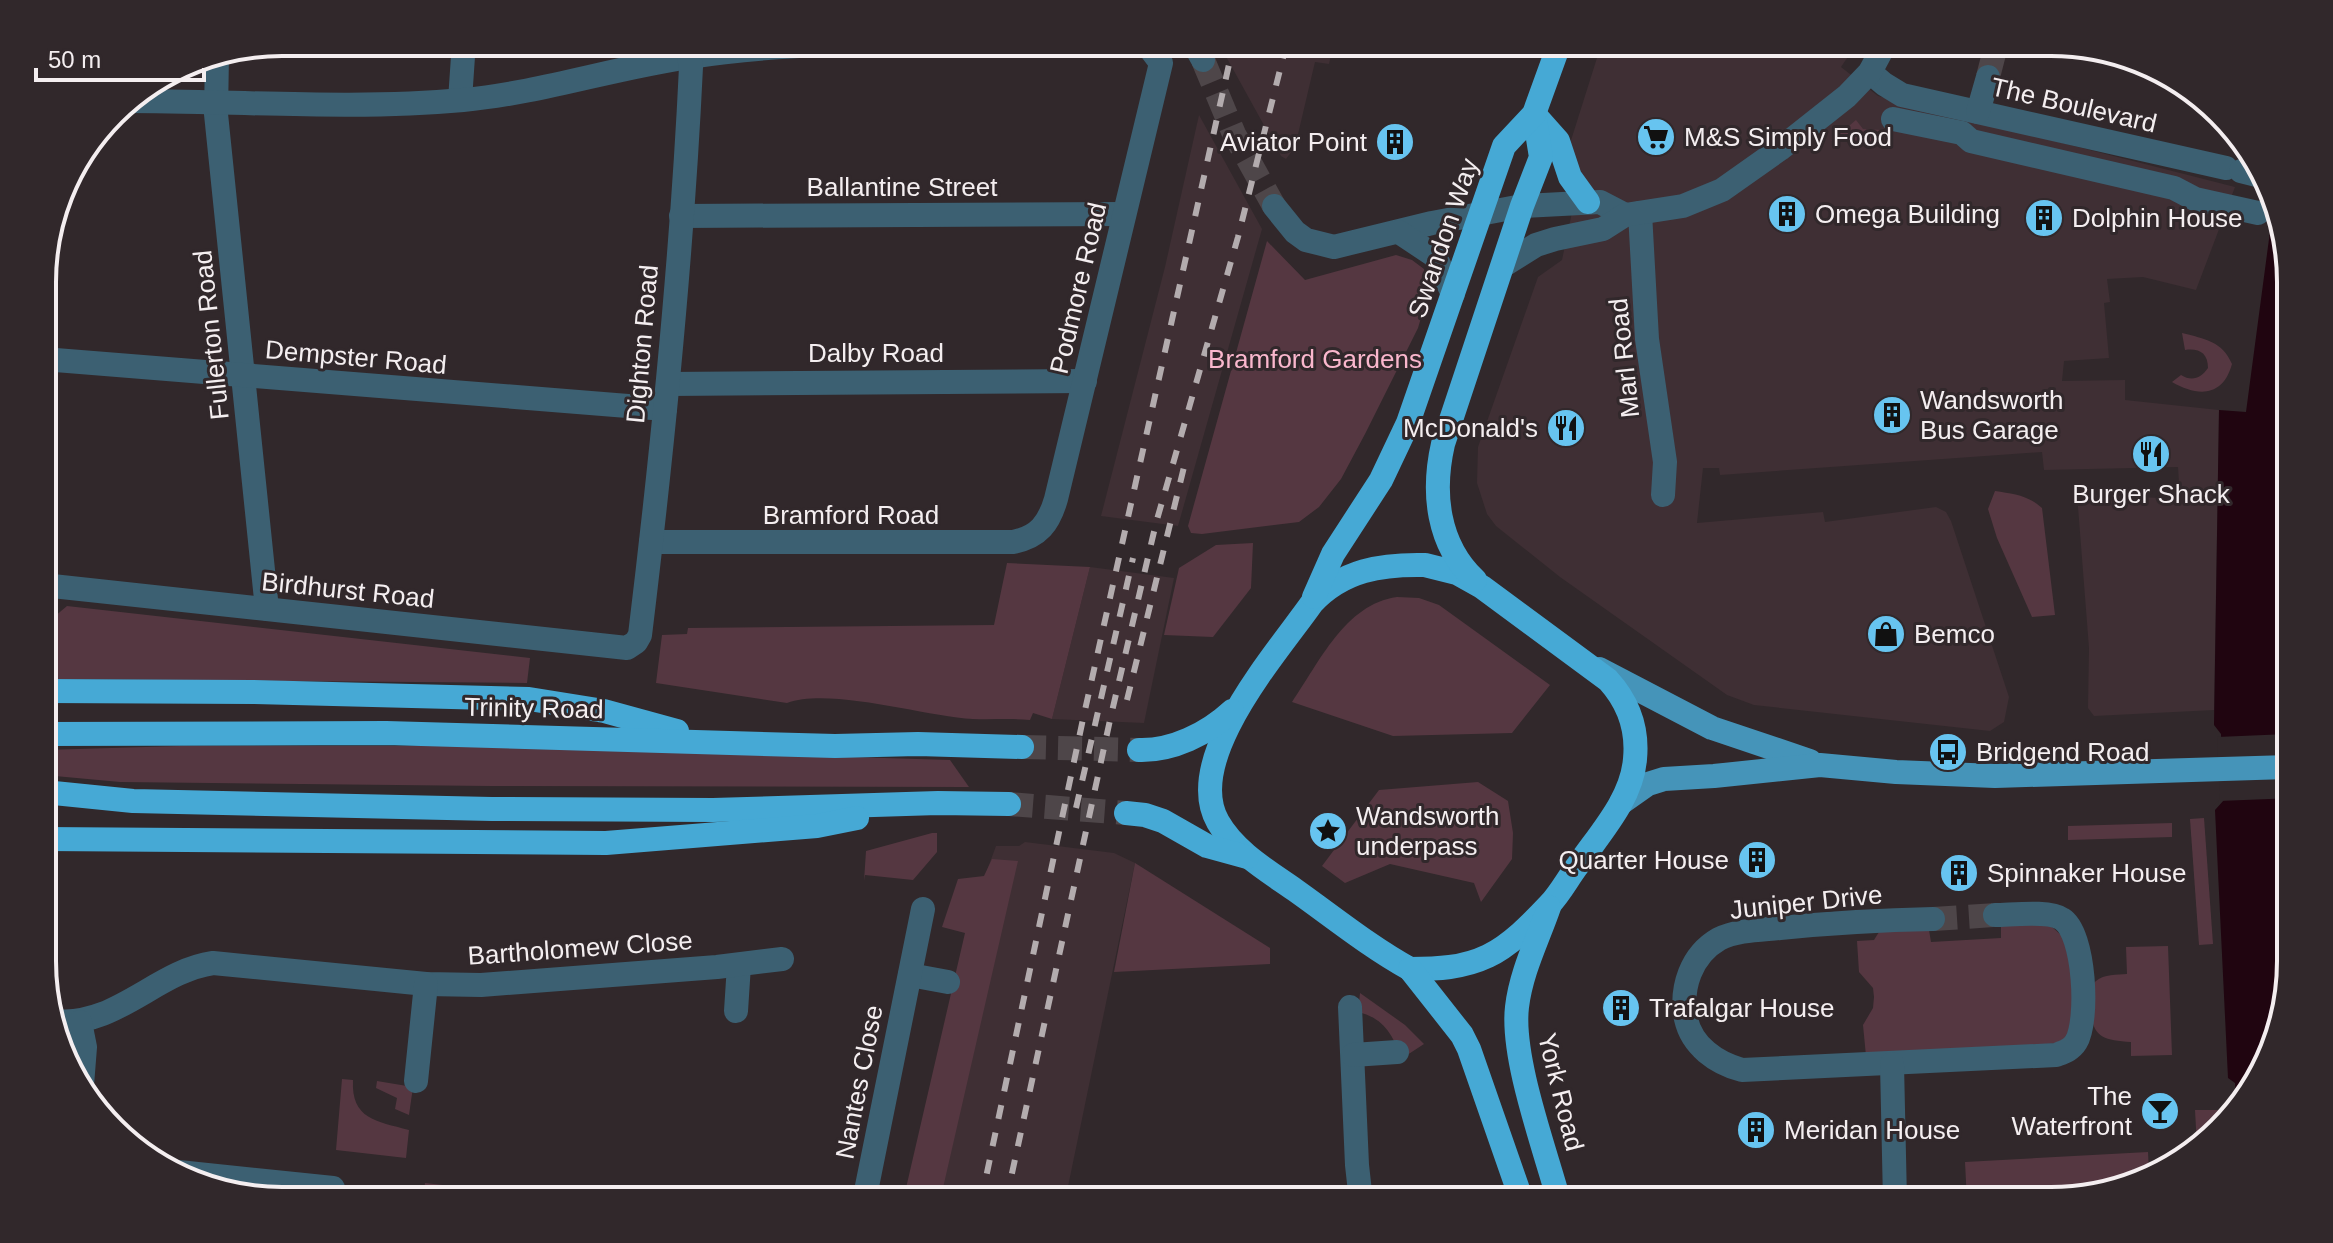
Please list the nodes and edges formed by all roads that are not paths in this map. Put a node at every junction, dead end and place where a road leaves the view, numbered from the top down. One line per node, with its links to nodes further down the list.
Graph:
1 (463, 56): 9 (street)
2 (689, 56): 9 (street); 23 (street, Dighton Road)
3 (1156, 56): 21 (street, Podmore Road)
4 (1555, 56): 13 (highway, Swandon Way)
5 (1879, 56): 7 (street)
6 (217, 66): 11 (street, Fullerton Road)
7 (1870, 72): 12 (street, The Boulevard); 22 (street)
8 (1988, 77): 12 (street)
9 (460, 100): 11 (street)
10 (147, 101): 11 (street)
11 (215, 101): 28 (street, Fullerton Road)
12 (1978, 112): 15 (street, The Boulevard)
13 (1534, 114): 16 (highway); 17 (highway, Swandon Way); 19 (highway, Swandon Way)
14 (1893, 119): 20 (street)
15 (2243, 172)
16 (1588, 202): 17 (street); 22 (street)
17 (1522, 206): 19 (street); 25 (highway, Swandon Way)
18 (1278, 210): 24 (street)
19 (1481, 213): 24 (street); 26 (highway, Swandon Way)
20 (2258, 213)
21 (1123, 214): 23 (street, Ballantine Street); 29 (street, Podmore Road)
22 (1632, 214): 25 (street); 32 (street, Marl Road)
23 (681, 216): 30 (street, Dighton Road)
24 (1399, 232): 26 (street)
25 (1504, 265): 36 (highway, Swandon Way)
26 (1453, 294): 37 (highway, Swandon Way)
27 (56, 360): 28 (street, Dempster Road)
28 (243, 376): 31 (street, Dempster Road); 38 (street, Fullerton Road)
29 (1085, 381): 30 (street, Dalby Road); 33 (street, Podmore Road)
30 (668, 384): 31 (street, Dighton Road)
31 (665, 409): 34 (street, Dighton Road)
32 (1663, 495)
33 (1046, 525): 34 (street, Bramford Road)
34 (651, 542): 39 (street, Dighton Road)
35 (56, 586): 38 (street, Birdhurst Road)
36 (1482, 587): 37 (highway); 40 (highway)
37 (1312, 603): 42 (highway)
38 (267, 609): 39 (street, Birdhurst Road)
39 (640, 635)
40 (1595, 668): 47 (main road); 51 (highway)
41 (56, 691): 44 (highway)
42 (1249, 692): 46 (highway); 55 (highway)
43 (56, 734): 44 (highway, Trinity Road)
44 (722, 742): 45 (highway, Trinity Road)
45 (1022, 747)
46 (1139, 750)
47 (1820, 765): 48 (main road); 51 (main road)
48 (2277, 767)
49 (56, 793): 50 (highway)
50 (938, 803): 52 (highway); 54 (highway)
51 (1621, 803): 56 (highway)
52 (1009, 804)
53 (1126, 813): 55 (highway)
54 (56, 839)
55 (1249, 858): 62 (highway)
56 (1550, 904): 62 (highway); 77 (highway, York Road)
57 (923, 909): 63 (street, Nantes Close)
58 (1995, 915): 71 (street, Juniper Drive)
59 (1933, 919): 71 (street, Juniper Drive)
60 (782, 959): 61 (street, Bartholomew Close)
61 (739, 965): 65 (street, Bartholomew Close); 67 (street)
62 (1410, 969): 76 (highway)
63 (910, 975): 64 (street); 74 (street, Nantes Close)
64 (948, 982)
65 (426, 984): 68 (street, Bartholomew Close); 73 (street)
66 (1350, 1007): 70 (street)
67 (736, 1011)
68 (68, 1021): 72 (street)
69 (1397, 1052): 70 (street)
70 (1353, 1055): 75 (street)
71 (1892, 1064): 78 (street)
72 (83, 1068)
73 (416, 1081)
74 (867, 1187)
75 (1359, 1187)
76 (1517, 1187)
77 (1555, 1187)
78 (1895, 1187)

